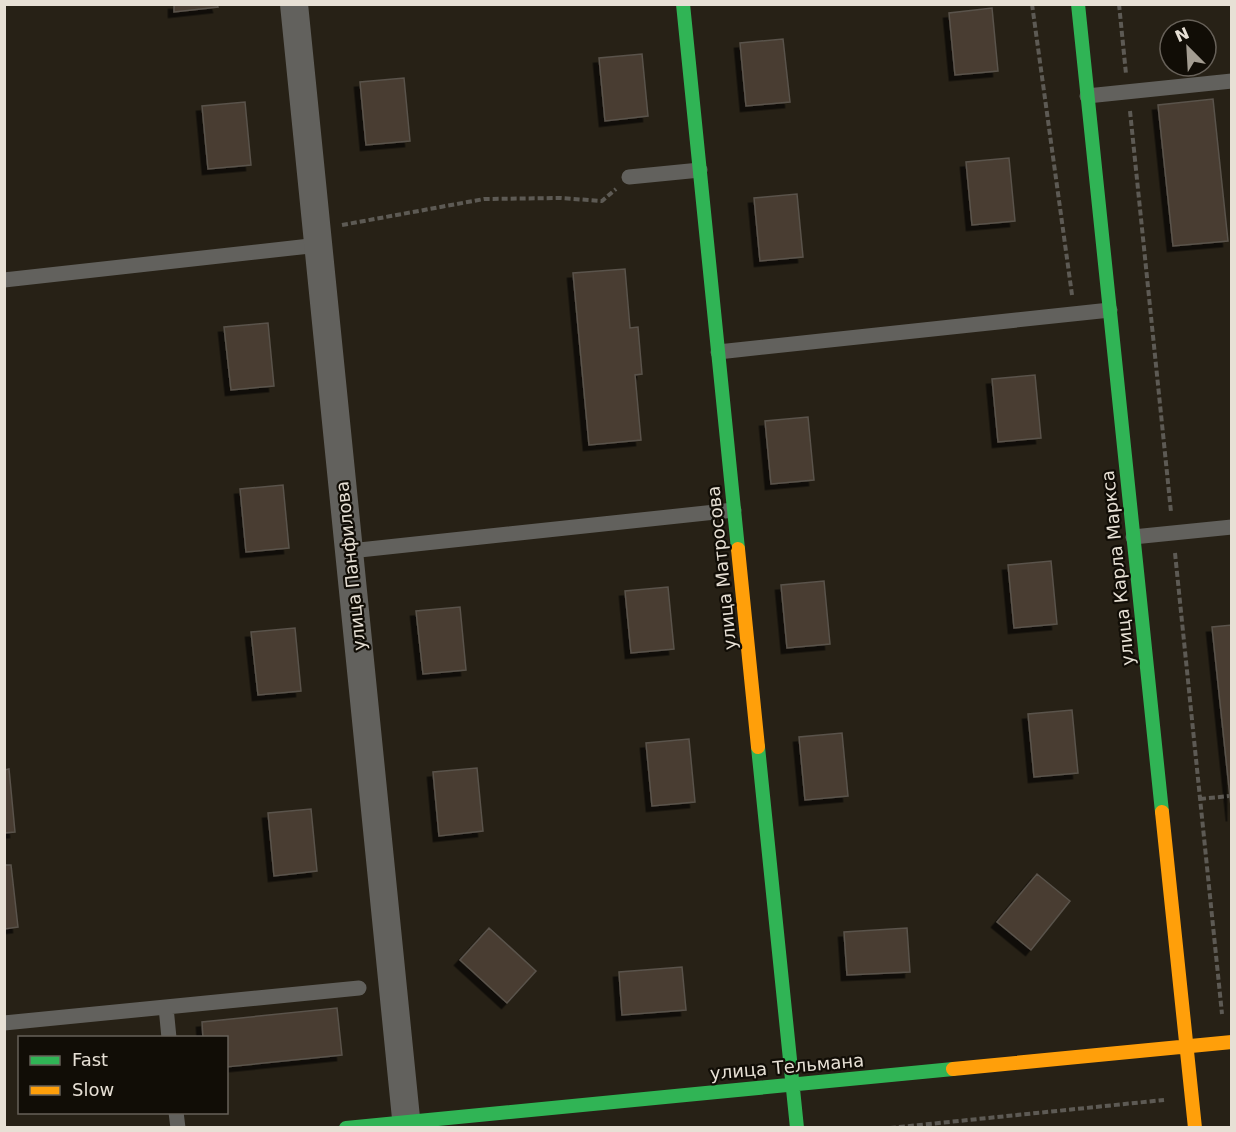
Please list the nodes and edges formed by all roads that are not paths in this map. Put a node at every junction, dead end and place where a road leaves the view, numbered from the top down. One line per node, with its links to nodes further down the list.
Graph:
1 (294, 4): 8 (street, улица Панфилова)
2 (683, 4): 6 (main road, улица Матросова)
3 (1078, 4): 5 (main road, улица Карла Маркса)
4 (1232, 81): 5 (lane)
5 (1087, 96): 10 (main road, улица Карла Маркса)
6 (700, 170): 7 (lane); 11 (main road, улица Матросова)
7 (629, 177)
8 (319, 238): 9 (lane); 15 (street, улица Панфилова)
9 (4, 280)
10 (1110, 310): 11 (lane); 14 (main road, улица Карла Маркса)
11 (718, 352): 12 (main road, улица Матросова)
12 (734, 510): 15 (lane); 22 (main road, улица Матросова)
13 (1232, 527): 14 (lane)
14 (1133, 537): 21 (main road, улица Карла Маркса)
15 (350, 551): 23 (street, улица Панфилова)
16 (359, 988): 17 (lane)
17 (166, 1007): 18 (lane); 19 (lane)
18 (4, 1023)
19 (169, 1036)
20 (1232, 1042): 21 (main road, улица Тельмана)
21 (1186, 1047): 22 (main road, улица Тельмана); 26 (main road, улица Карла Маркса)
22 (792, 1085): 23 (main road, улица Тельмана); 25 (main road, улица Матросова)
23 (407, 1125): 24 (main road, улица Тельмана)
24 (346, 1128)
25 (797, 1128)
26 (1195, 1128)

